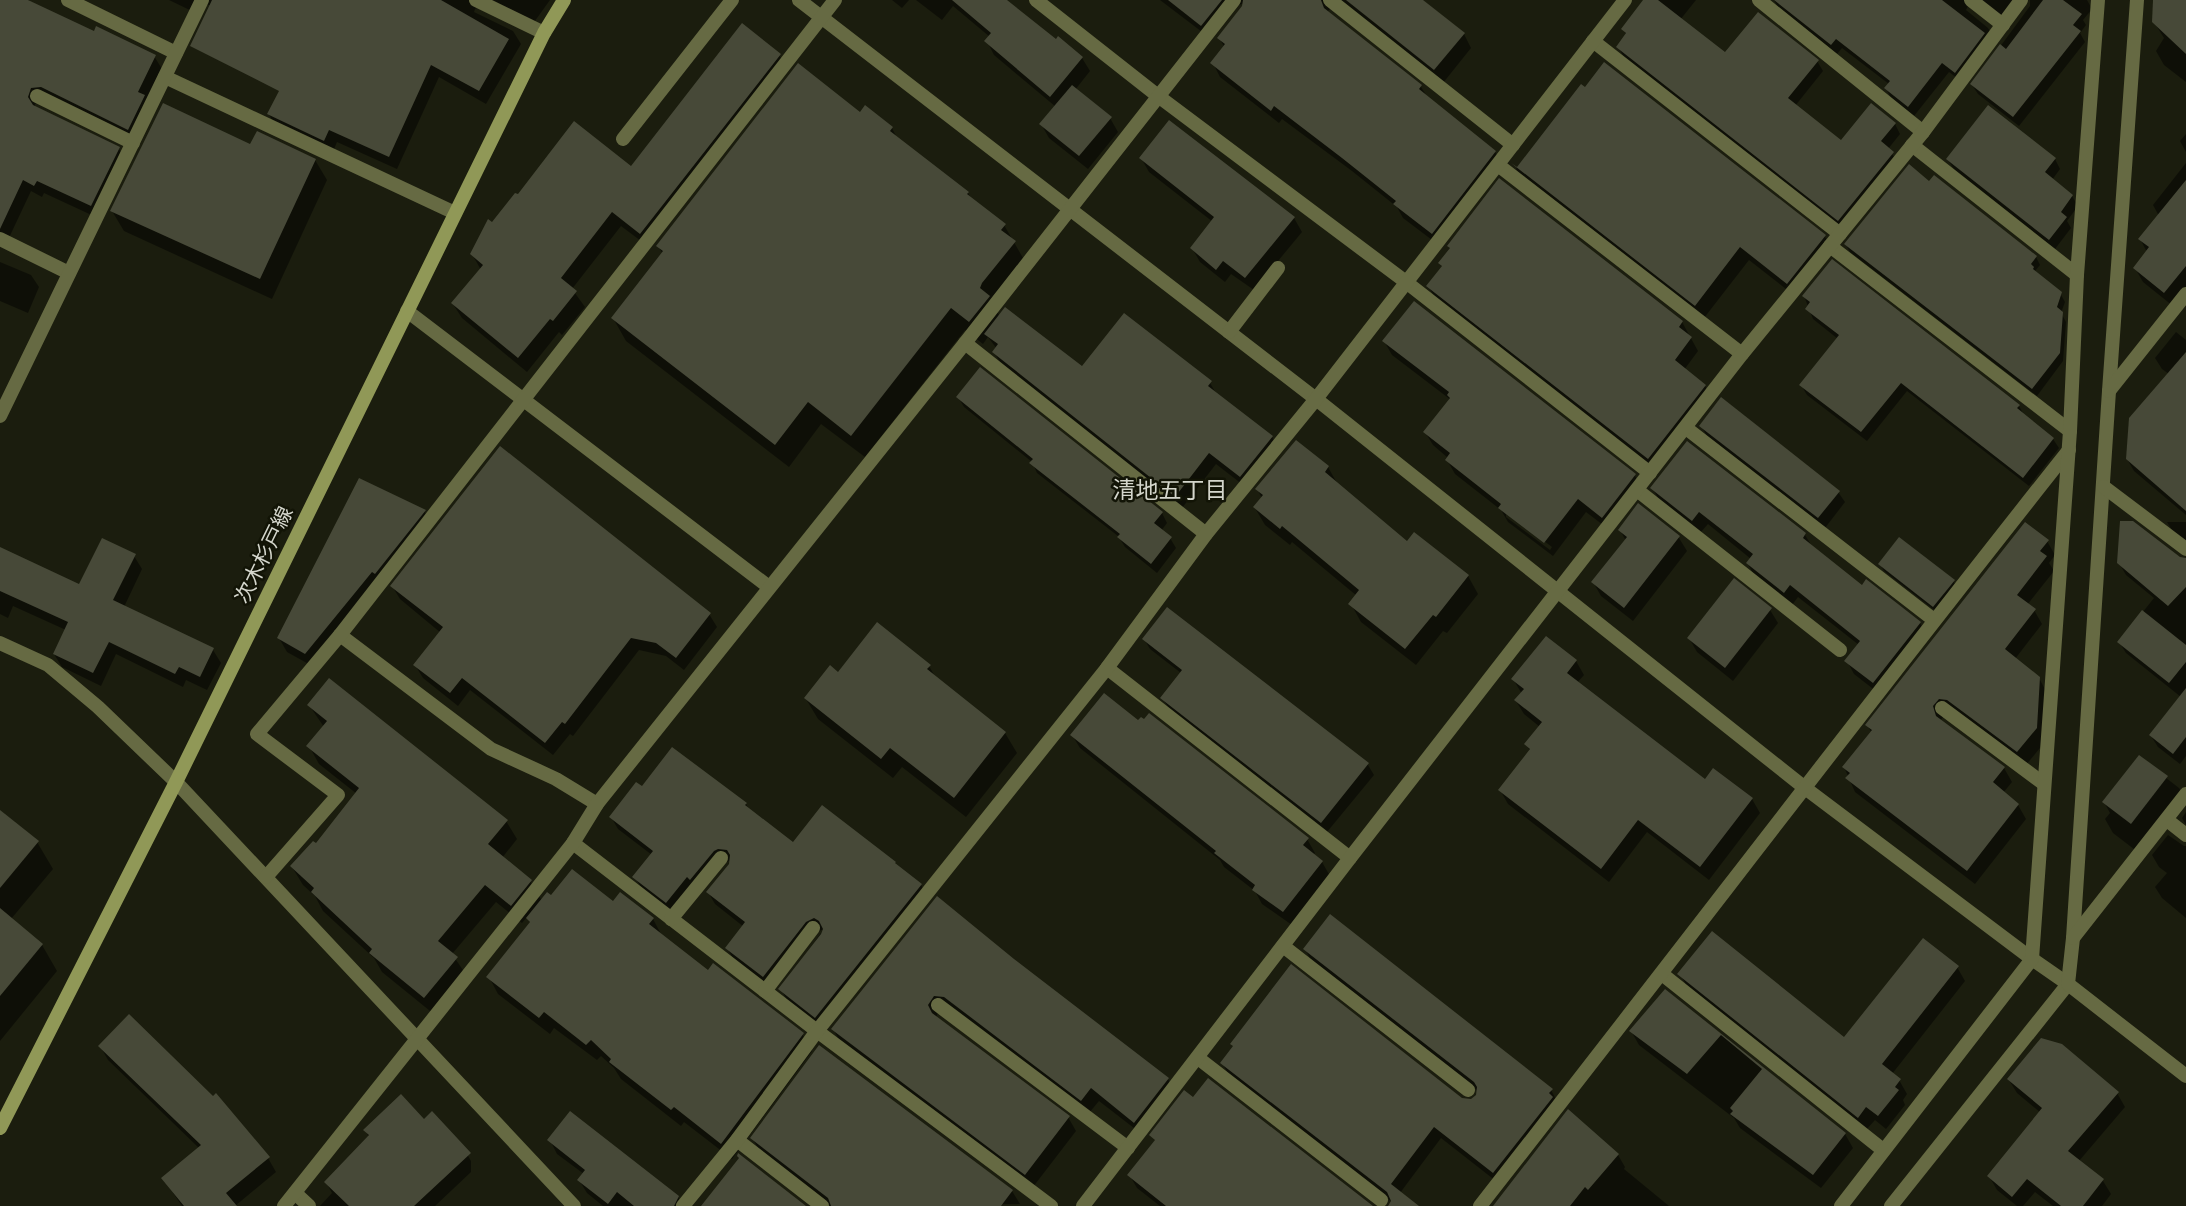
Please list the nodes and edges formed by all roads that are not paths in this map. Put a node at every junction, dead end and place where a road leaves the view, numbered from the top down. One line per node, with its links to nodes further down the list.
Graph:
1 (68, 0): 21 (street)
2 (202, 0): 21 (street)
3 (476, 0): 19 (street)
4 (564, 0): 19 (main road, 次木杉戸線)
5 (732, 0): 26 (street)
6 (799, 0): 17 (street)
7 (835, 0): 17 (street)
8 (1036, 0): 24 (street)
9 (1234, 0): 24 (street)
10 (1330, 0): 28 (street)
11 (1625, 0): 20 (street)
12 (1759, 0): 25 (street)
13 (1971, 0): 18 (street)
14 (2021, 0): 18 (street)
15 (2098, 0): 38 (street)
16 (2137, 0): 46 (street)
17 (821, 18): 31 (street); 48 (street)
18 (2003, 25): 25 (street)
19 (544, 33): 32 (main road, 次木杉戸線)
20 (1593, 41): 28 (street); 33 (street)
21 (176, 53): 22 (street)
22 (165, 76): 27 (street); 32 (street)
23 (37, 96): 27 (street)
24 (1158, 96): 31 (street); 39 (street)
25 (1923, 132): 29 (street)
26 (623, 139)
27 (133, 143): 37 (street)
28 (1513, 145): 30 (street)
29 (1912, 145): 33 (street); 38 (street)
30 (1498, 165): 39 (street); 45 (street)
31 (1069, 209): 43 (street); 44 (street)
32 (455, 213): 42 (main road, 次木杉戸線)
33 (1840, 234): 35 (street)
34 (0, 239): 37 (street)
35 (1830, 246): 45 (street); 51 (street)
36 (1278, 268): 43 (street)
37 (69, 273): 49 (street)
38 (2077, 275): 51 (street)
39 (1406, 282): 47 (street); 53 (street)
40 (2186, 294): 41 (street)
41 (2181, 310): 46 (street)
42 (407, 311): 48 (street); 66 (main road, 次木杉戸線)
43 (1229, 332): 47 (street)
44 (965, 343): 56 (street); 58 (street)
45 (1742, 354): 50 (street)
46 (2109, 391): 54 (street)
47 (1316, 399): 56 (street); 59 (street)
48 (522, 401): 58 (street); 61 (street)
49 (0, 416)
50 (1686, 428): 53 (street); 60 (street)
51 (2070, 431): 52 (street)
52 (2068, 450): 60 (street); 67 (street)
53 (1650, 473): 55 (street)
54 (2104, 487): 57 (street); 79 (street)
55 (1637, 490): 59 (street); 63 (street)
56 (1206, 534): 64 (street)
57 (2186, 549)
58 (769, 587): 70 (street)
59 (1559, 591): 68 (street); 75 (street)
60 (1934, 620): 68 (street)
61 (340, 635): 70 (street); 76 (street)
62 (0, 643): 66 (street)
63 (1840, 650)
64 (1107, 668): 75 (street); 86 (street)
65 (1942, 708): 67 (street)
66 (176, 782): 76 (street); 91 (main road, 次木杉戸線)
67 (2044, 784): 81 (street)
68 (1804, 788): 81 (street); 82 (street)
69 (2186, 794): 71 (street)
70 (597, 804): 73 (street)
71 (2167, 820): 72 (street); 79 (street)
72 (2186, 835)
73 (573, 843): 77 (street); 87 (street)
74 (721, 858): 77 (street)
75 (1350, 858): 80 (street)
76 (266, 877): 87 (street)
77 (671, 919): 84 (street)
78 (813, 928): 84 (street)
79 (2073, 938): 83 (street)
80 (1283, 946): 88 (street); 90 (street)
81 (2032, 959): 83 (street); 94 (street)
82 (1662, 974): 94 (street); 104 (street)
83 (2068, 984): 89 (street); 106 (street)
84 (765, 991): 86 (street)
85 (938, 1005): 93 (street)
86 (817, 1031): 92 (street); 102 (street)
87 (417, 1040): 95 (street); 99 (street)
88 (1198, 1058): 93 (street); 96 (street)
89 (2186, 1076)
90 (1468, 1090)
91 (0, 1128)
92 (737, 1140): 100 (street); 101 (street)
93 (1128, 1148): 103 (street)
94 (1883, 1150): 105 (street)
95 (295, 1193): 97 (street); 98 (street)
96 (1381, 1200)
97 (284, 1206)
98 (310, 1206)
99 (574, 1206)
100 (683, 1206)
101 (822, 1206)
102 (1051, 1206)
103 (1083, 1206)
104 (1480, 1206)
105 (1841, 1206)
106 (1891, 1206)

